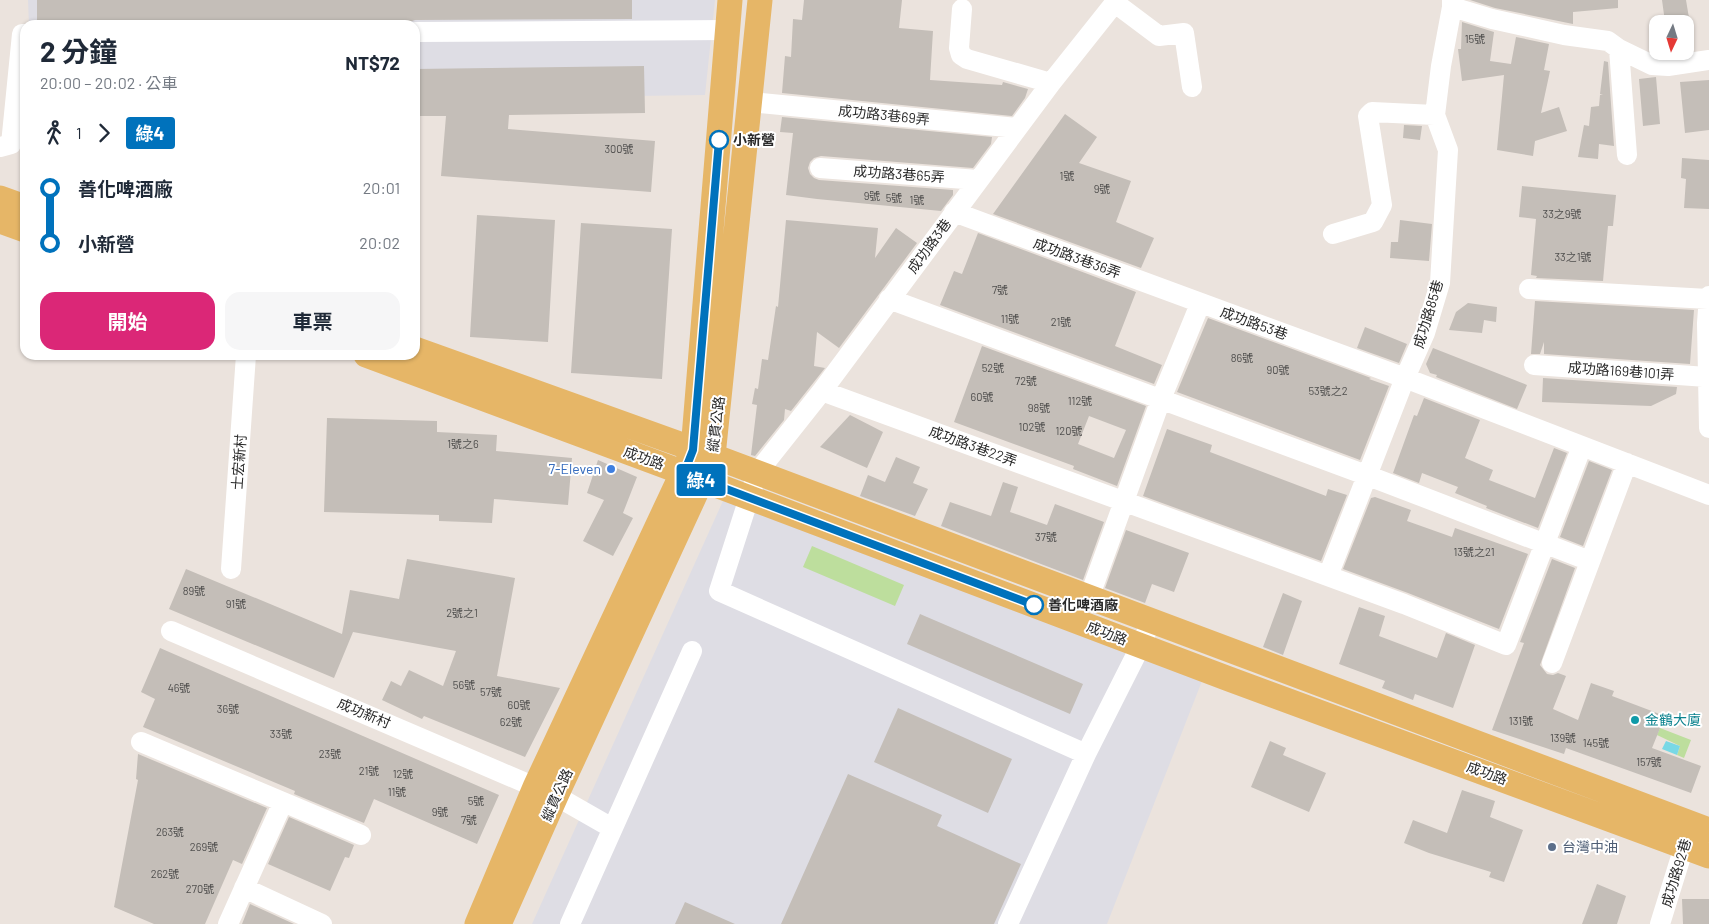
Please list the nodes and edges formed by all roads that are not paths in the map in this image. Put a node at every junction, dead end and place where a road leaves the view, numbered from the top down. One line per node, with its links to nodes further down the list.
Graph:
1 (730, 0): 6 (main road, 縱貫公路)
2 (760, 0): 13 (main road, 縱貫公路)
3 (1116, 2): 11 (street, 成功路3巷); 12 (street)
4 (1452, 3): 8 (street); 14 (street)
5 (962, 10): 11 (street)
6 (728, 30): 7 (street); 41 (main road, 縱貫公路)
7 (420, 32)
8 (1619, 49): 10 (street); 17 (street)
9 (20, 56): 16 (street)
10 (1709, 60)
11 (1051, 83): 15 (street, 成功路3巷)
12 (1192, 87)
13 (750, 102): 15 (street, 成功路3巷69弄); 41 (main road, 縱貫公路)
14 (1435, 115): 25 (street); 35 (street, 成功路85巷)
15 (1017, 128): 19 (street, 成功路3巷)
16 (0, 148)
17 (1627, 155)
18 (820, 168): 19 (street, 成功路3巷65弄)
19 (978, 180): 22 (street, 成功路3巷)
20 (0, 198): 21 (main road)
21 (20, 205)
22 (954, 212): 28 (street, 成功路3巷); 29 (street, 成功路3巷36弄)
23 (0, 220): 24 (main road)
24 (20, 228)
25 (1334, 234)
26 (1529, 288): 27 (street)
27 (1709, 297): 34 (street)
28 (889, 300): 36 (street, 成功路3巷); 37 (street)
29 (1200, 304): 35 (street, 成功路53巷); 37 (street)
30 (420, 351): 41 (main road, 成功路)
31 (246, 360): 49 (street, 士宏新村)
32 (381, 360): 41 (main road, 成功路)
33 (1534, 365): 34 (street, 成功路169巷101弄)
34 (1707, 377): 38 (street)
35 (1405, 378): 39 (street, 成功路53巷); 43 (street, 成功路85巷)
36 (822, 391): 42 (street, 成功路3巷); 46 (street, 成功路3巷22弄)
37 (1161, 399): 43 (street); 46 (street)
38 (1709, 428)
39 (1582, 446): 40 (street, 成功路53巷); 47 (street)
40 (1627, 463): 44 (street, 成功路53巷); 48 (street)
41 (699, 465): 42 (main road, 成功路); 45 (main road, 成功路); 59 (main road, 縱貫公路)
42 (758, 473): 45 (street, 成功路3巷); 51 (main road, 成功路)
43 (1366, 475): 47 (street); 50 (street, 成功路85巷)
44 (1709, 494)
45 (749, 497): 54 (main road, 成功路); 58 (street, 成功路3巷)
46 (1125, 502): 50 (street); 51 (street)
47 (1545, 543): 48 (street); 50 (street)
48 (1590, 561): 56 (street)
49 (231, 569)
50 (1328, 576)
51 (1088, 598): 52 (main road, 成功路)
52 (1151, 621): 54 (street); 61 (main road, 成功路)
53 (172, 631): 59 (street, 成功新村)
54 (1141, 645): 58 (street); 64 (main road, 成功路)
55 (692, 651): 62 (street)
56 (1552, 663)
57 (142, 742): 60 (street)
58 (1086, 754): 71 (street)
59 (545, 791): 62 (street, 成功新村); 68 (main road, 縱貫公路); 69 (main road, 縱貫公路)
60 (283, 802): 63 (street); 65 (street)
61 (1700, 826): 64 (street, 成功路92巷)
62 (612, 828): 70 (street)
63 (361, 835)
64 (1703, 852): 72 (street, 成功路92巷)
65 (244, 888): 66 (street); 67 (street)
66 (228, 924)
67 (322, 924)
68 (477, 924)
69 (499, 924)
70 (570, 924)
71 (1008, 924)
72 (1660, 924)

